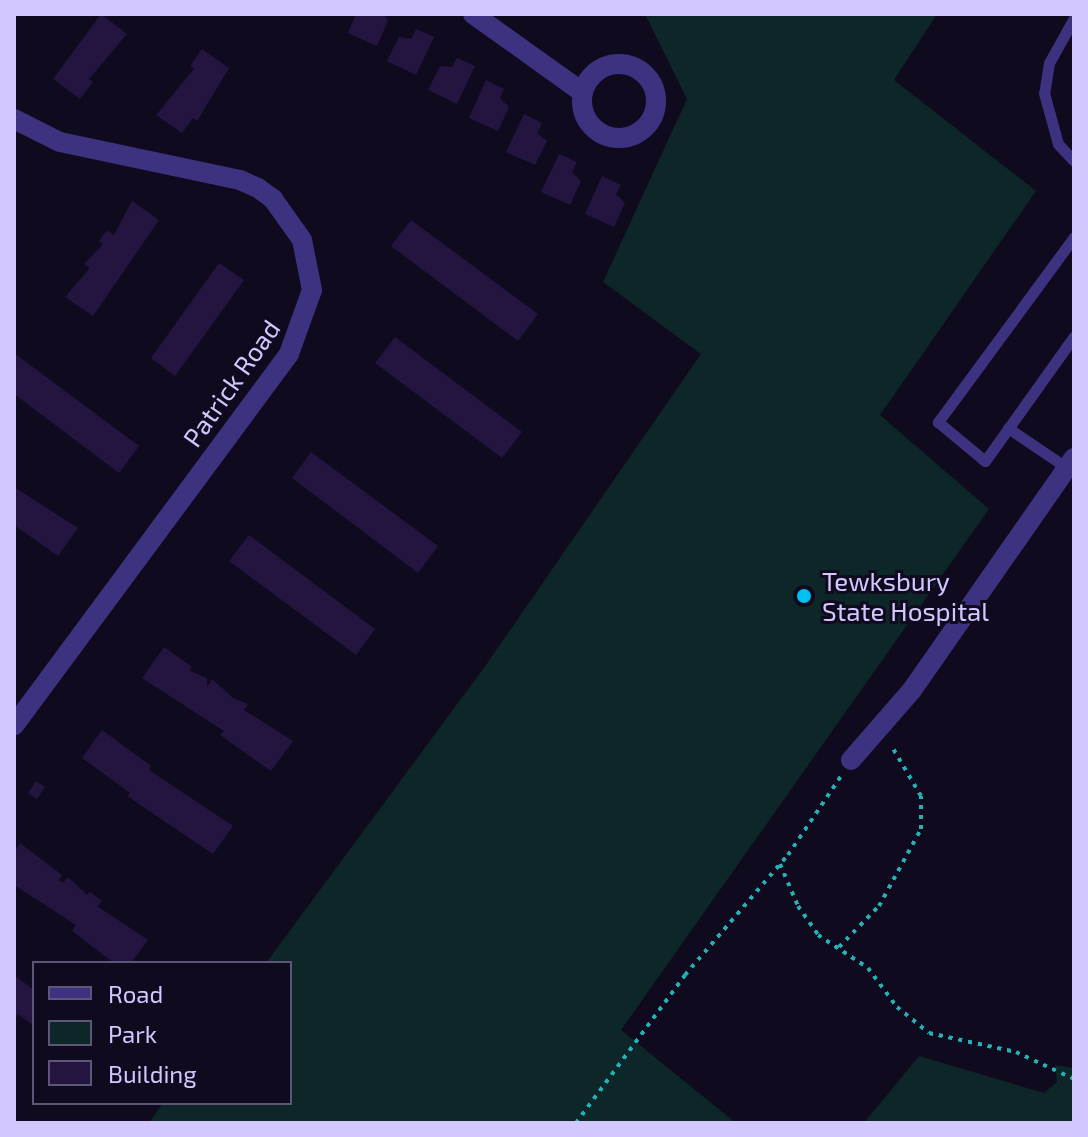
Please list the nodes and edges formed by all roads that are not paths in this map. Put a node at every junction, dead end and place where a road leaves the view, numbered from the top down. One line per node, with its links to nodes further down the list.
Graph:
1 (473, 14): 3 (street)
2 (1074, 18): 5 (lane)
3 (582, 92)
4 (14, 119): 10 (street, Patrick Road)
5 (1074, 161)
6 (1074, 237): 8 (lane)
7 (1074, 336): 8 (lane)
8 (1008, 428): 9 (lane)
9 (1070, 463): 11 (street)
10 (14, 725)
11 (851, 760)

